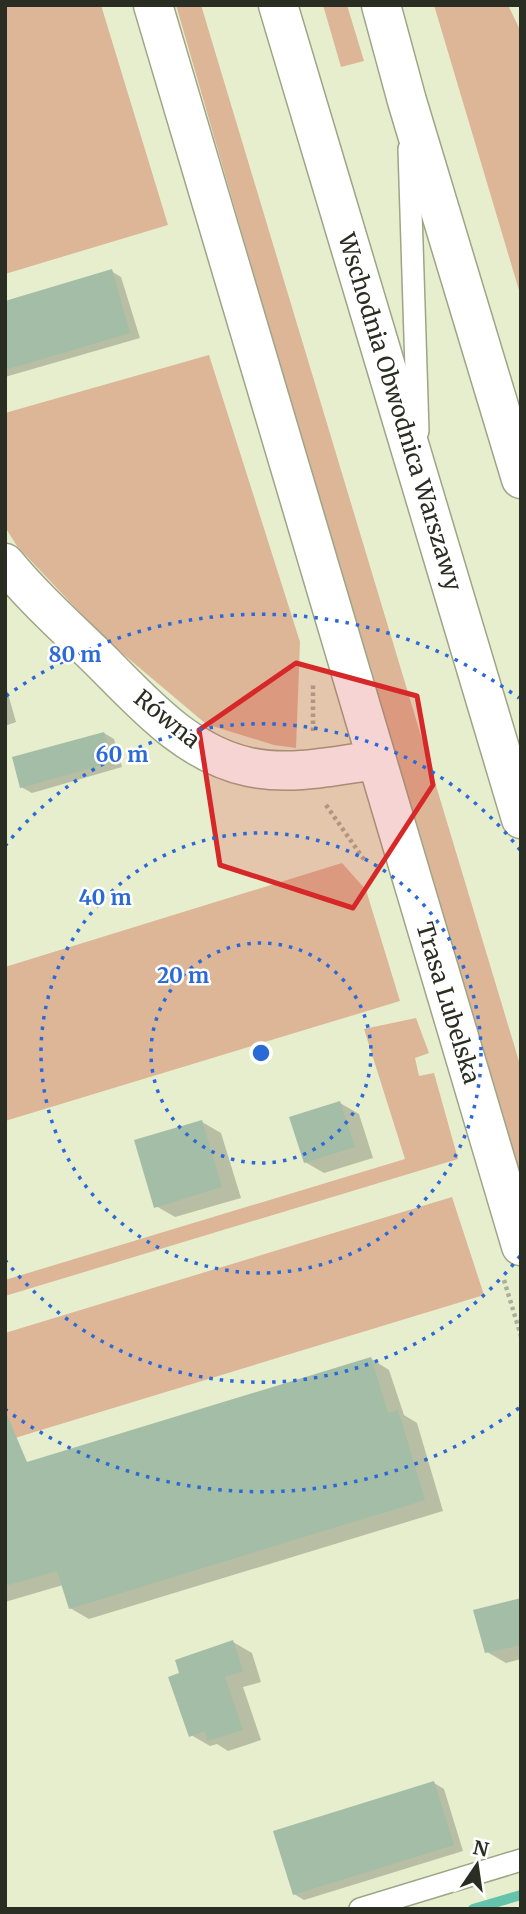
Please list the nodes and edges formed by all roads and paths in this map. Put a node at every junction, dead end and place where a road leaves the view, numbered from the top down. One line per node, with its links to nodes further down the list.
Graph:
1 (153, 5): 8 (main road, Trasa Lubelska)
2 (278, 5): 6 (main road, Wschodnia Obwodnica Warszawy)
3 (381, 5): 4 (main road)
4 (407, 101): 5 (main road); 6 (lane)
5 (521, 479)
6 (419, 480): 9 (main road, Wschodnia Obwodnica Warszawy)
7 (5, 563): 8 (main road, Równa)
8 (376, 760): 10 (main road, Trasa Lubelska)
9 (521, 819)
10 (521, 1246)
11 (521, 1860): 12 (lane)
12 (360, 1909)

